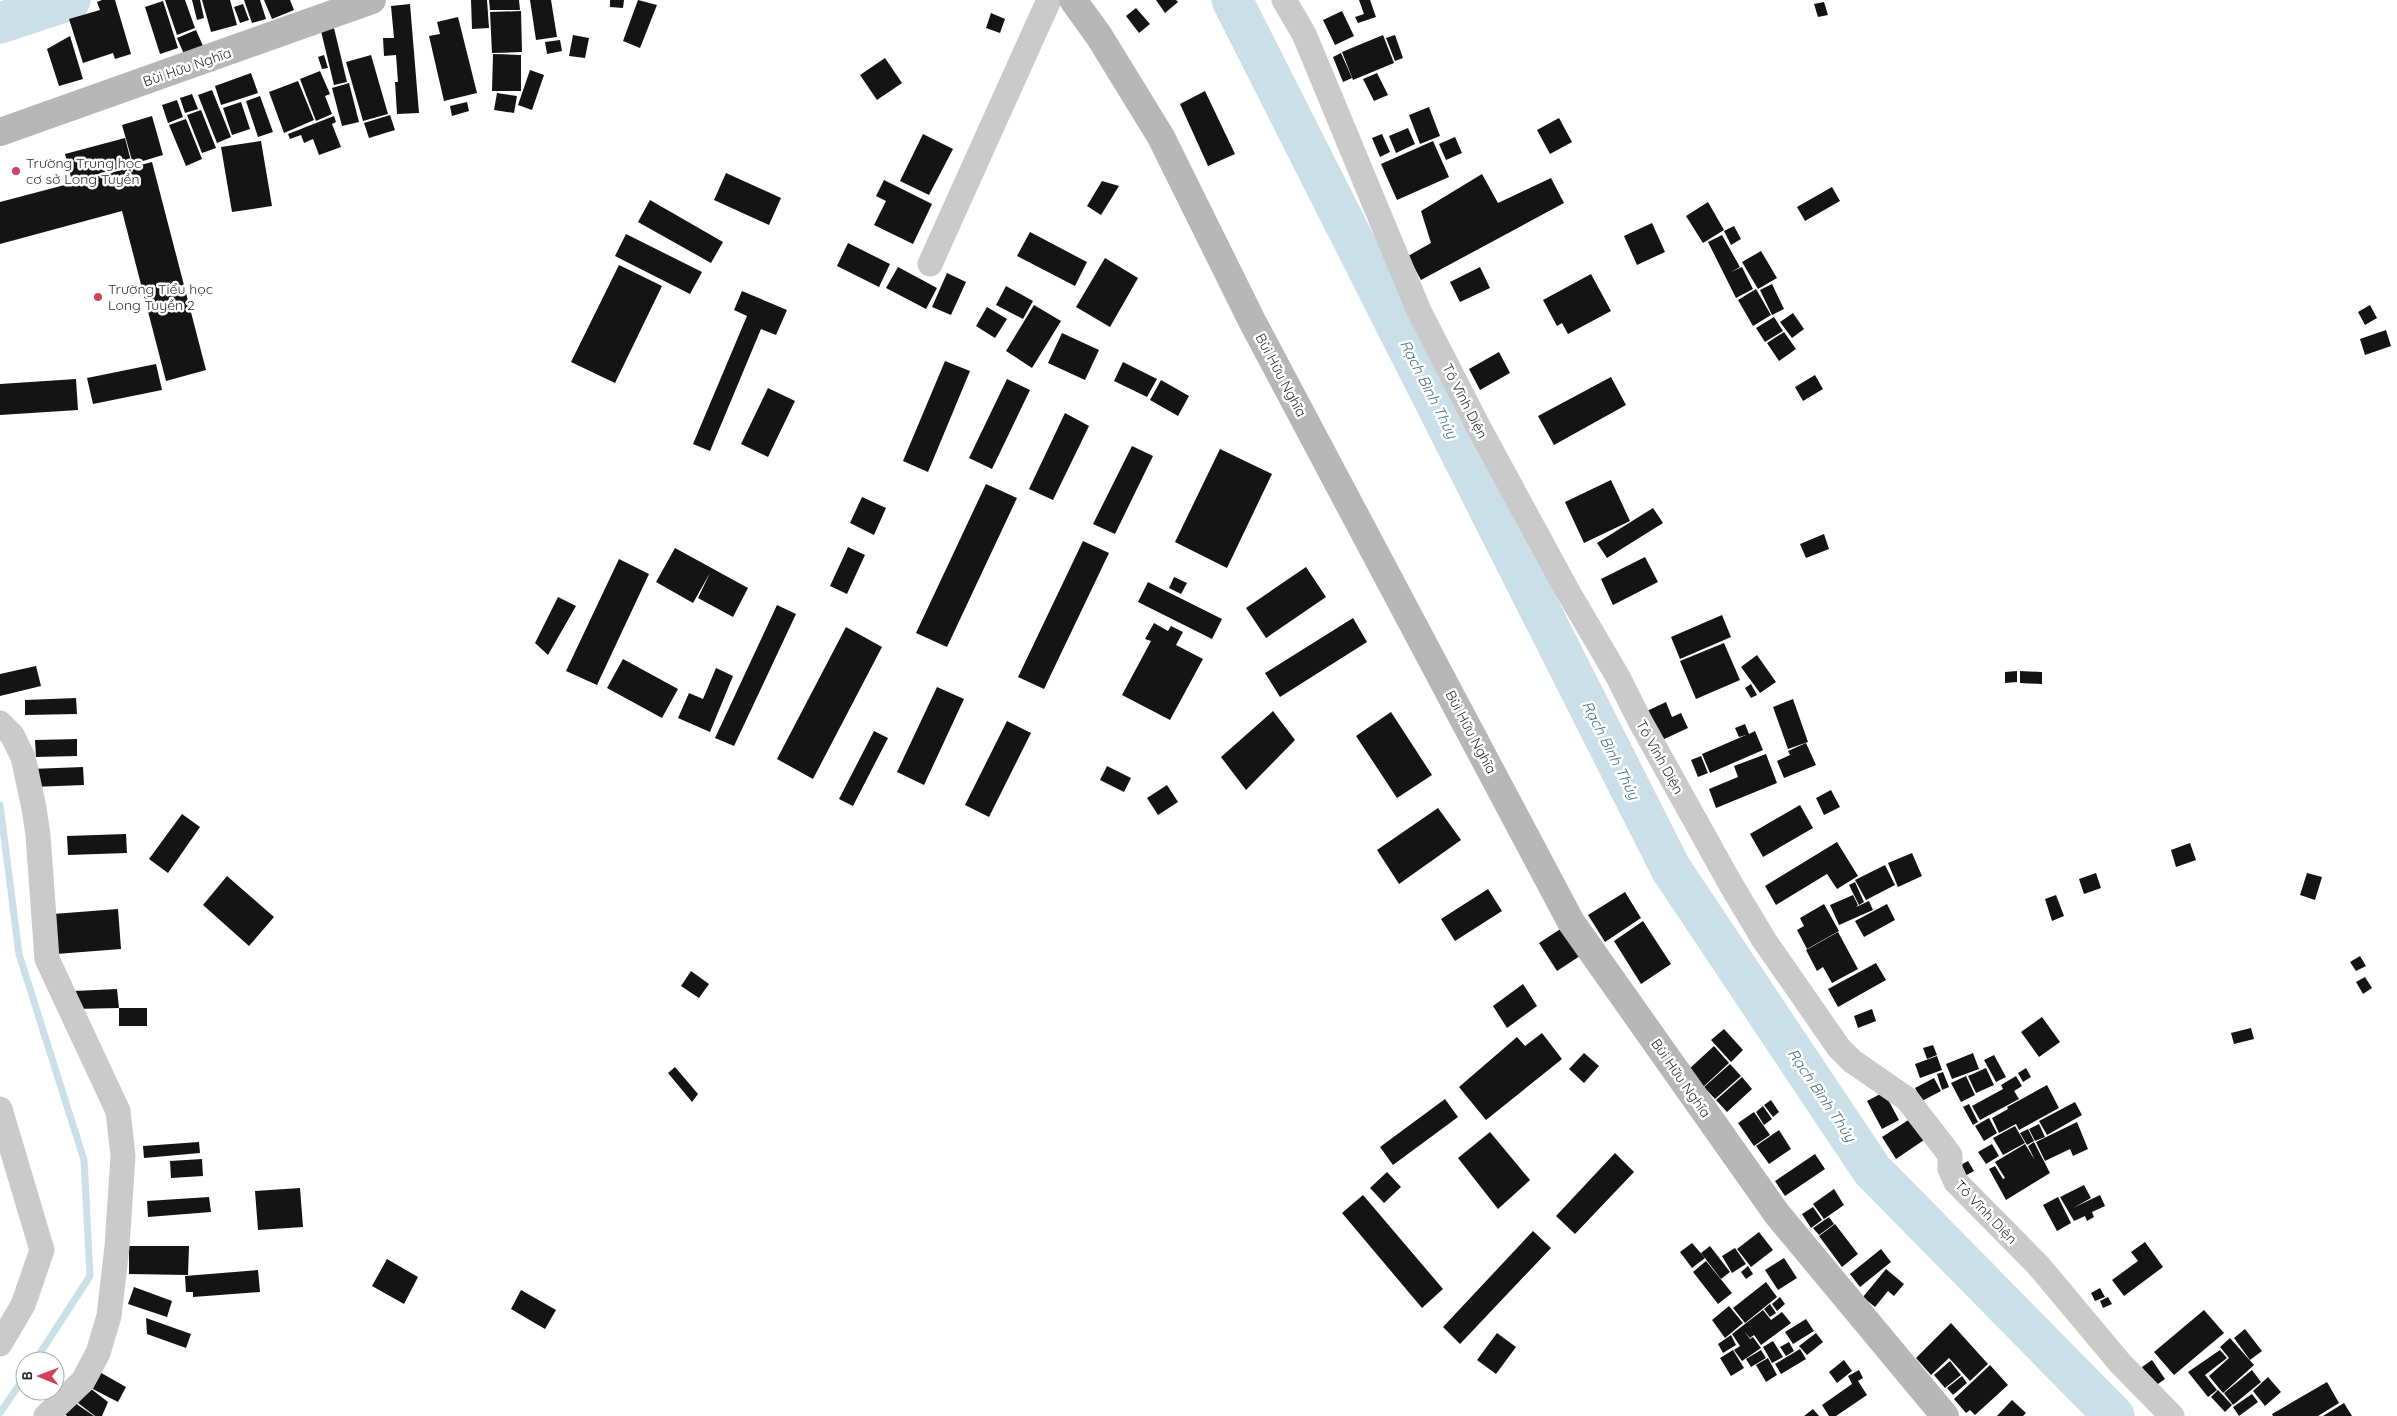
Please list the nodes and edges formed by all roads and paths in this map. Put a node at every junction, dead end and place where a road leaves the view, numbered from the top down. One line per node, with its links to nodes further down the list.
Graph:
1 (372, 0): 5 (main road, Bùi Hữu Nghĩa)
2 (1049, 0): 6 (street)
3 (1072, 0): 11 (main road, Bùi Hữu Nghĩa)
4 (1284, 0): 12 (street, Tô Vĩnh Diện)
5 (0, 132)
6 (930, 264)
7 (0, 723): 10 (street)
8 (0, 1108): 9 (street)
9 (0, 1344)
10 (46, 1416)
11 (1945, 1416)
12 (2172, 1416)

